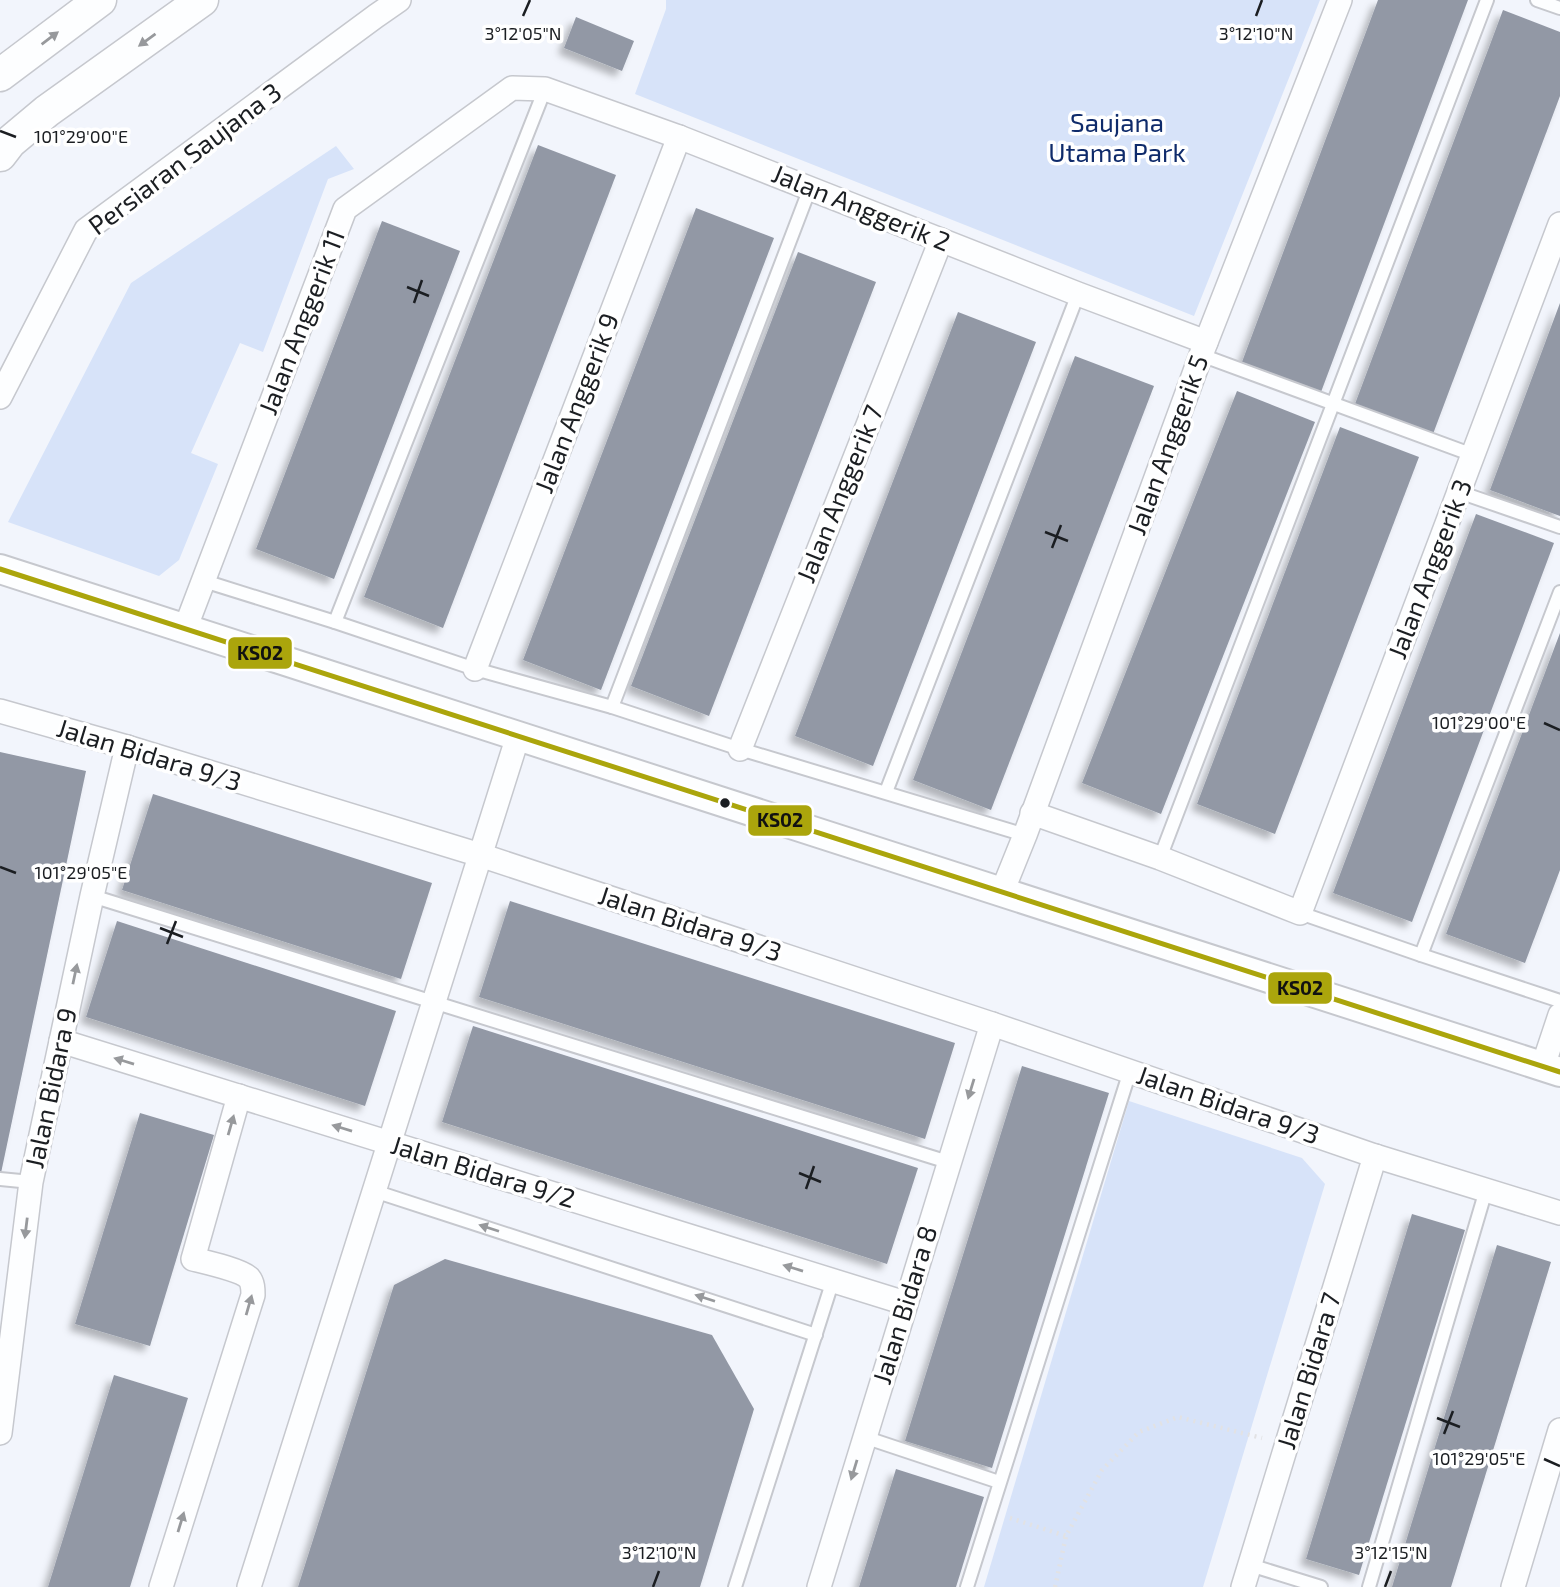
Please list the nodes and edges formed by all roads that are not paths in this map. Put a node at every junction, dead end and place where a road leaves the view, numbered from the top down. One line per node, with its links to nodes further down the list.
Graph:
1 (100, 0): 8 (main road, one-way to 1)
2 (202, 0): 12 (main road, one-way to 12)
3 (399, 0): 18 (street, Persiaran Saujana 3)
4 (1340, 0): 17 (street, Jalan Anggerik 5)
5 (1487, 0): 19 (lane)
6 (1537, 0): 7 (lane)
7 (1560, 8)
8 (0, 75)
9 (512, 88): 10 (street, Jalan Anggerik 2); 24 (street, Jalan Anggerik 11)
10 (545, 89): 11 (street, Jalan Anggerik 2); 26 (lane)
11 (679, 137): 13 (street, Jalan Anggerik 2); 28 (street, Jalan Anggerik 9)
12 (0, 155)
13 (810, 188): 15 (street, Jalan Anggerik 2); 29 (lane)
14 (1560, 224): 20 (street, Jalan Anggerik 3)
15 (941, 240): 16 (street, Jalan Anggerik 2); 33 (street, Jalan Anggerik 7)
16 (1078, 294): 17 (street, Jalan Anggerik 2); 34 (lane)
17 (1204, 349): 19 (lane); 35 (street, Jalan Anggerik 5)
18 (0, 397)
19 (1333, 404): 20 (lane); 37 (lane)
20 (1473, 455): 21 (street, Jalan Anggerik 3)
21 (1459, 492): 22 (lane); 40 (street, Jalan Anggerik 3)
22 (1560, 527)
23 (0, 569): 27 (street)
24 (204, 581): 26 (lane); 27 (street, Jalan Anggerik 11)
25 (1560, 592): 41 (lane)
26 (335, 622): 28 (lane)
27 (185, 629): 31 (street)
28 (475, 668): 29 (lane)
29 (612, 707): 33 (lane)
30 (0, 711): 32 (street, Jalan Bidara 9/3)
31 (518, 736): 36 (street); 38 (street)
32 (127, 747): 36 (street, Jalan Bidara 9/3); 39 (street, Jalan Bidara 9)
33 (740, 749): 34 (lane)
34 (886, 792): 35 (lane)
35 (1029, 824): 37 (street); 38 (street, Jalan Anggerik 5)
36 (480, 855): 43 (street); 45 (street, Jalan Bidara 9/3)
37 (1160, 858): 40 (street)
38 (1002, 892): 47 (street)
39 (92, 896): 43 (lane); 46 (street, Jalan Bidara 9, one-way to 39)
40 (1300, 913): 41 (lane)
41 (1421, 955): 42 (lane)
42 (1560, 1001)
43 (433, 1003): 50 (street); 52 (lane)
44 (1560, 1015): 47 (street)
45 (992, 1024): 48 (street, Jalan Bidara 9/3); 52 (street, Jalan Bidara 8, one-way to 52)
46 (61, 1041): 49 (street, Jalan Bidara 9/2, one-way to 46); 54 (street, Jalan Bidara 9)
47 (1551, 1069)
48 (1130, 1071): 51 (street, Jalan Bidara 9/3); 64 (lane)
49 (239, 1096): 50 (street, Jalan Bidara 9/2, one-way to 49); 66 (street, one-way to 49)
50 (389, 1143): 56 (street); 58 (street, Jalan Bidara 9/2, one-way to 50)
51 (1375, 1156): 55 (street, Jalan Bidara 9/3); 65 (street, Jalan Bidara 7)
52 (948, 1162): 59 (street, Jalan Bidara 8)
53 (0, 1179): 54 (lane)
54 (31, 1182): 62 (street, Jalan Bidara 9, one-way to 62)
55 (1486, 1190): 57 (street, Jalan Bidara 9/3); 72 (lane)
56 (374, 1191): 60 (lane, one-way to 56); 67 (street)
57 (1560, 1213)
58 (833, 1280): 59 (street, Jalan Bidara 9/2); 60 (lane)
59 (905, 1303): 63 (street, Jalan Bidara 8)
60 (816, 1335): 68 (lane)
61 (1560, 1430): 73 (street)
62 (0, 1433)
63 (864, 1437): 64 (lane); 69 (street, Jalan Bidara 8, one-way to 69)
64 (999, 1482): 70 (lane)
65 (1246, 1576): 71 (lane)
66 (161, 1587)
67 (249, 1587)
68 (735, 1587)
69 (819, 1587)
70 (967, 1587)
71 (1321, 1587)
72 (1369, 1587)
73 (1513, 1587)

